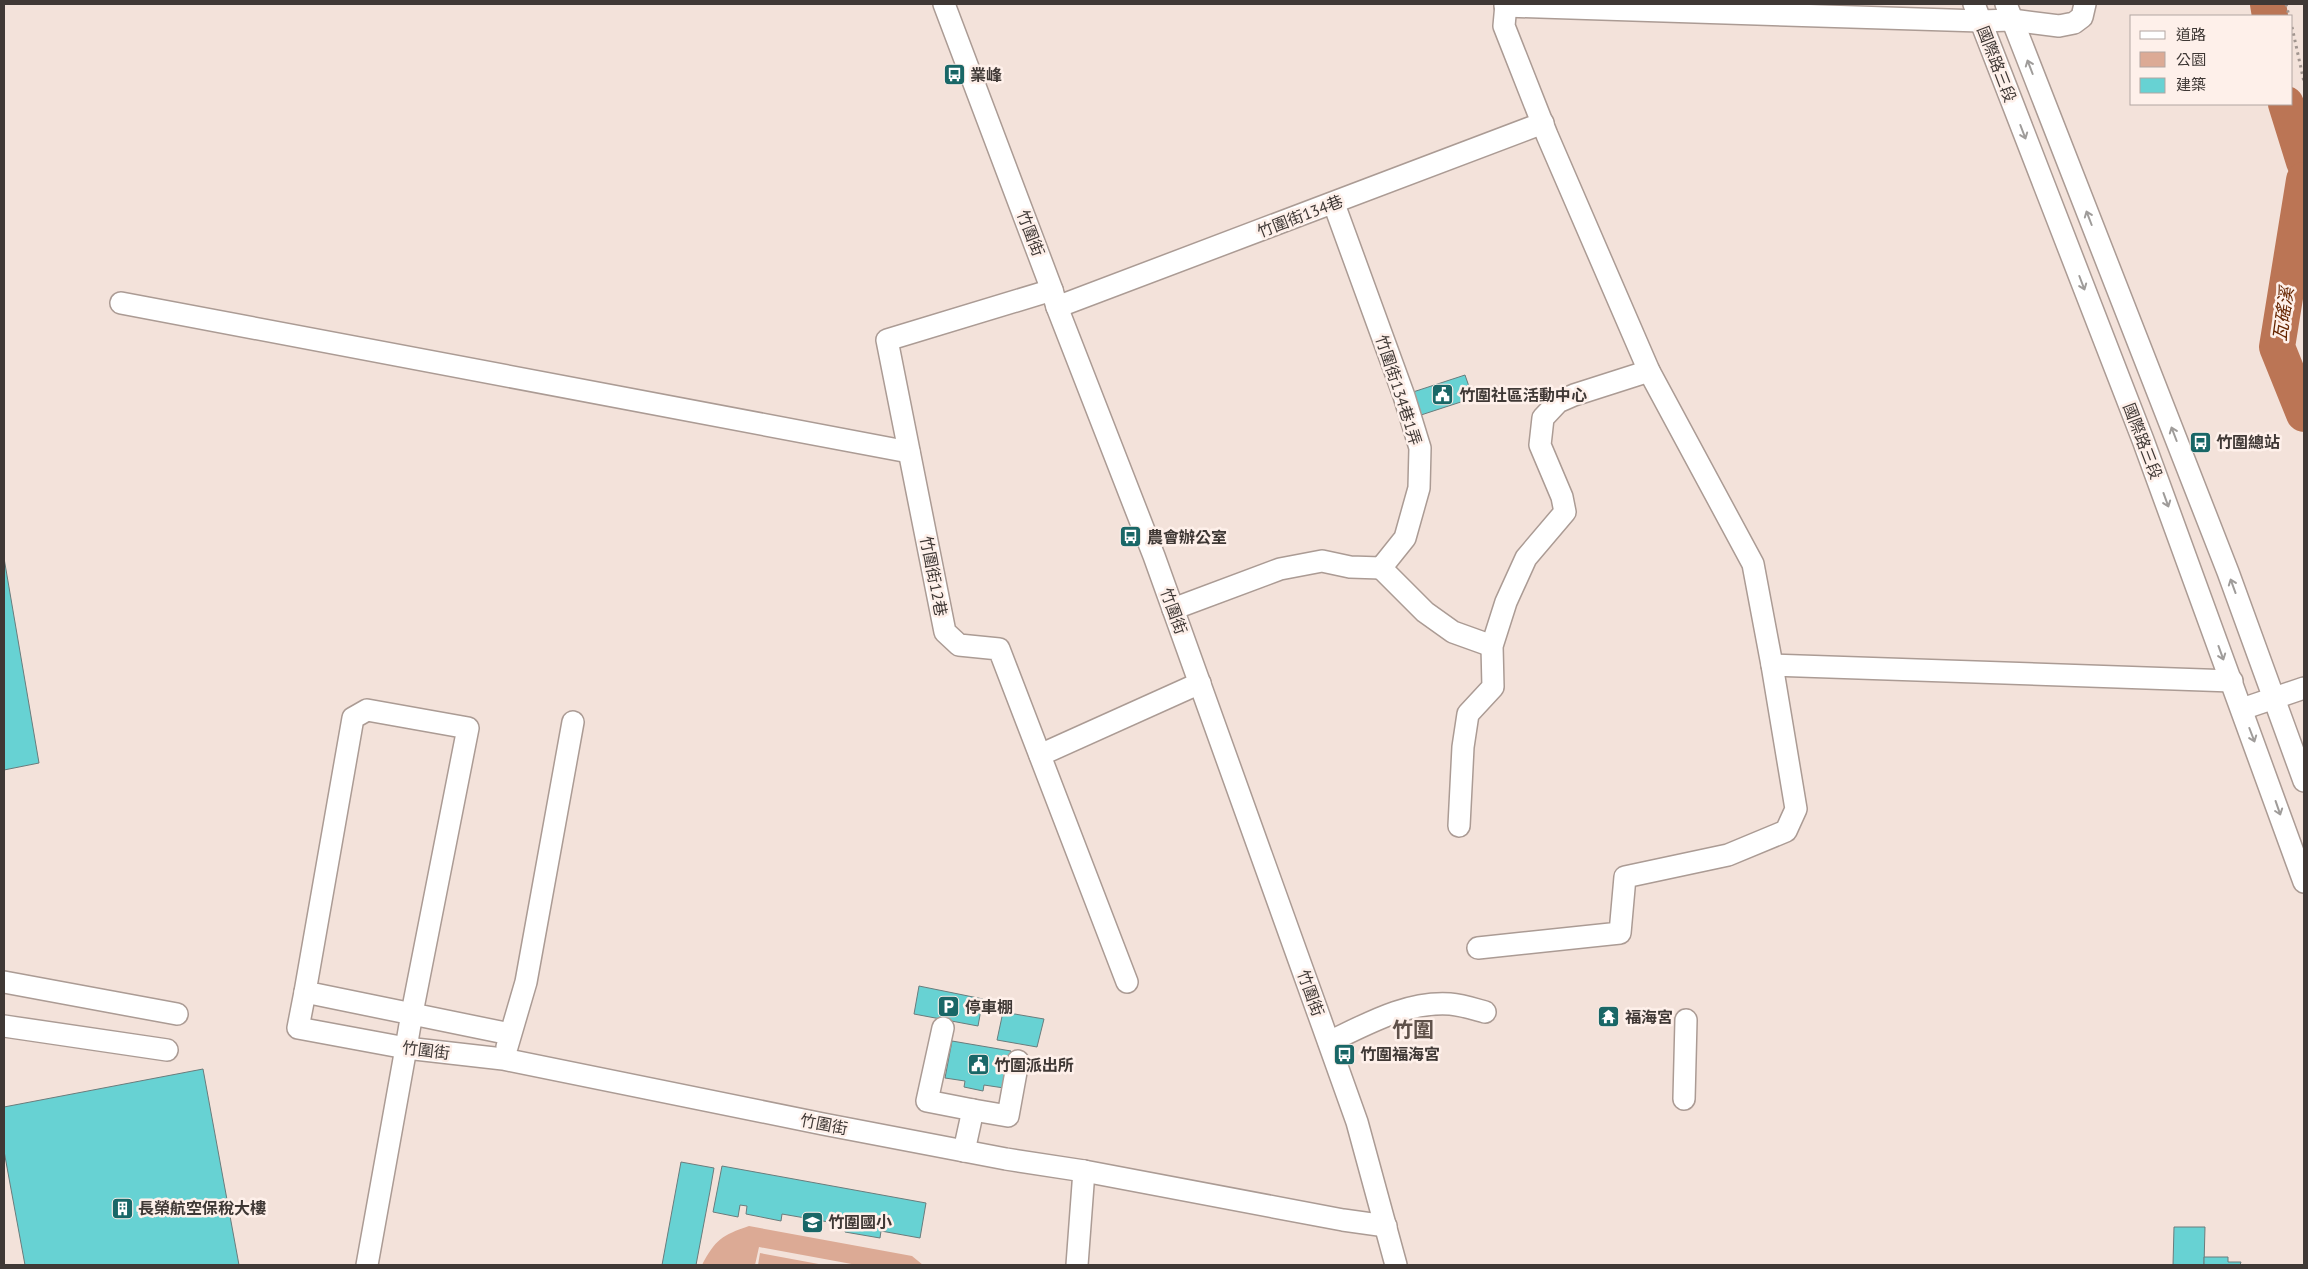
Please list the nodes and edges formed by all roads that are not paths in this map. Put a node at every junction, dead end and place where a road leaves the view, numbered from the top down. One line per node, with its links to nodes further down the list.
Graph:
1 (944, 4): 8 (street, 竹圍街)
2 (2085, 4): 5 (street)
3 (1506, 5): 4 (street); 6 (street)
4 (1977, 12): 5 (street); 16 (street, 國際路三段, one-way to 16)
5 (2009, 12): 19 (street, 國際路三段, one-way to 5)
6 (1543, 124): 7 (street, 竹圍街134巷); 10 (street)
7 (1334, 204): 8 (street, 竹圍街134巷); 12 (street, 竹圍街134巷1弄)
8 (1054, 298): 11 (street, 竹圍街12巷); 13 (street, 竹圍街)
9 (121, 303): 11 (street)
10 (1649, 371): 14 (street); 15 (street)
11 (909, 452): 23 (street, 竹圍街12巷)
12 (1381, 568): 13 (street); 14 (street)
13 (1173, 609): 17 (street, 竹圍街)
14 (1492, 646): 26 (street)
15 (1772, 665): 16 (street); 28 (street)
16 (2232, 681): 20 (street, 國際路三段)
17 (1200, 683): 23 (street); 39 (street, 竹圍街)
18 (2304, 688): 19 (street)
19 (2274, 697): 20 (street); 22 (street, 國際路三段)
20 (2242, 709): 24 (street, 國際路三段, one-way to 24)
21 (572, 722): 38 (street)
22 (2298, 747): 24 (street); 25 (street, 國際路三段)
23 (1040, 755): 30 (street, 竹圍街12巷)
24 (2262, 762): 27 (street, 國際路三段, one-way to 27)
25 (2304, 781)
26 (1459, 826)
27 (2304, 882)
28 (1478, 948)
29 (4, 982): 34 (street)
30 (1127, 982)
31 (305, 992): 33 (street); 33 (street); 40 (street, 竹圍街)
32 (1485, 1012): 39 (street)
33 (412, 1013): 38 (street); 40 (street)
34 (177, 1014)
35 (1686, 1020): 44 (street)
36 (4, 1026): 41 (street)
37 (943, 1028): 45 (street)
38 (510, 1034): 42 (street)
39 (1329, 1042): 48 (street, 竹圍街)
40 (406, 1048): 42 (street, 竹圍街); 49 (street)
41 (167, 1050)
42 (503, 1059): 46 (street, 竹圍街)
43 (1018, 1061): 45 (street)
44 (1684, 1098)
45 (973, 1110): 46 (street)
46 (964, 1151): 47 (street, 竹圍街)
47 (1084, 1171): 48 (street, 竹圍街); 50 (street)
48 (1386, 1226): 51 (street, 竹圍街)
49 (368, 1265)
50 (1077, 1265)
51 (1396, 1265)

